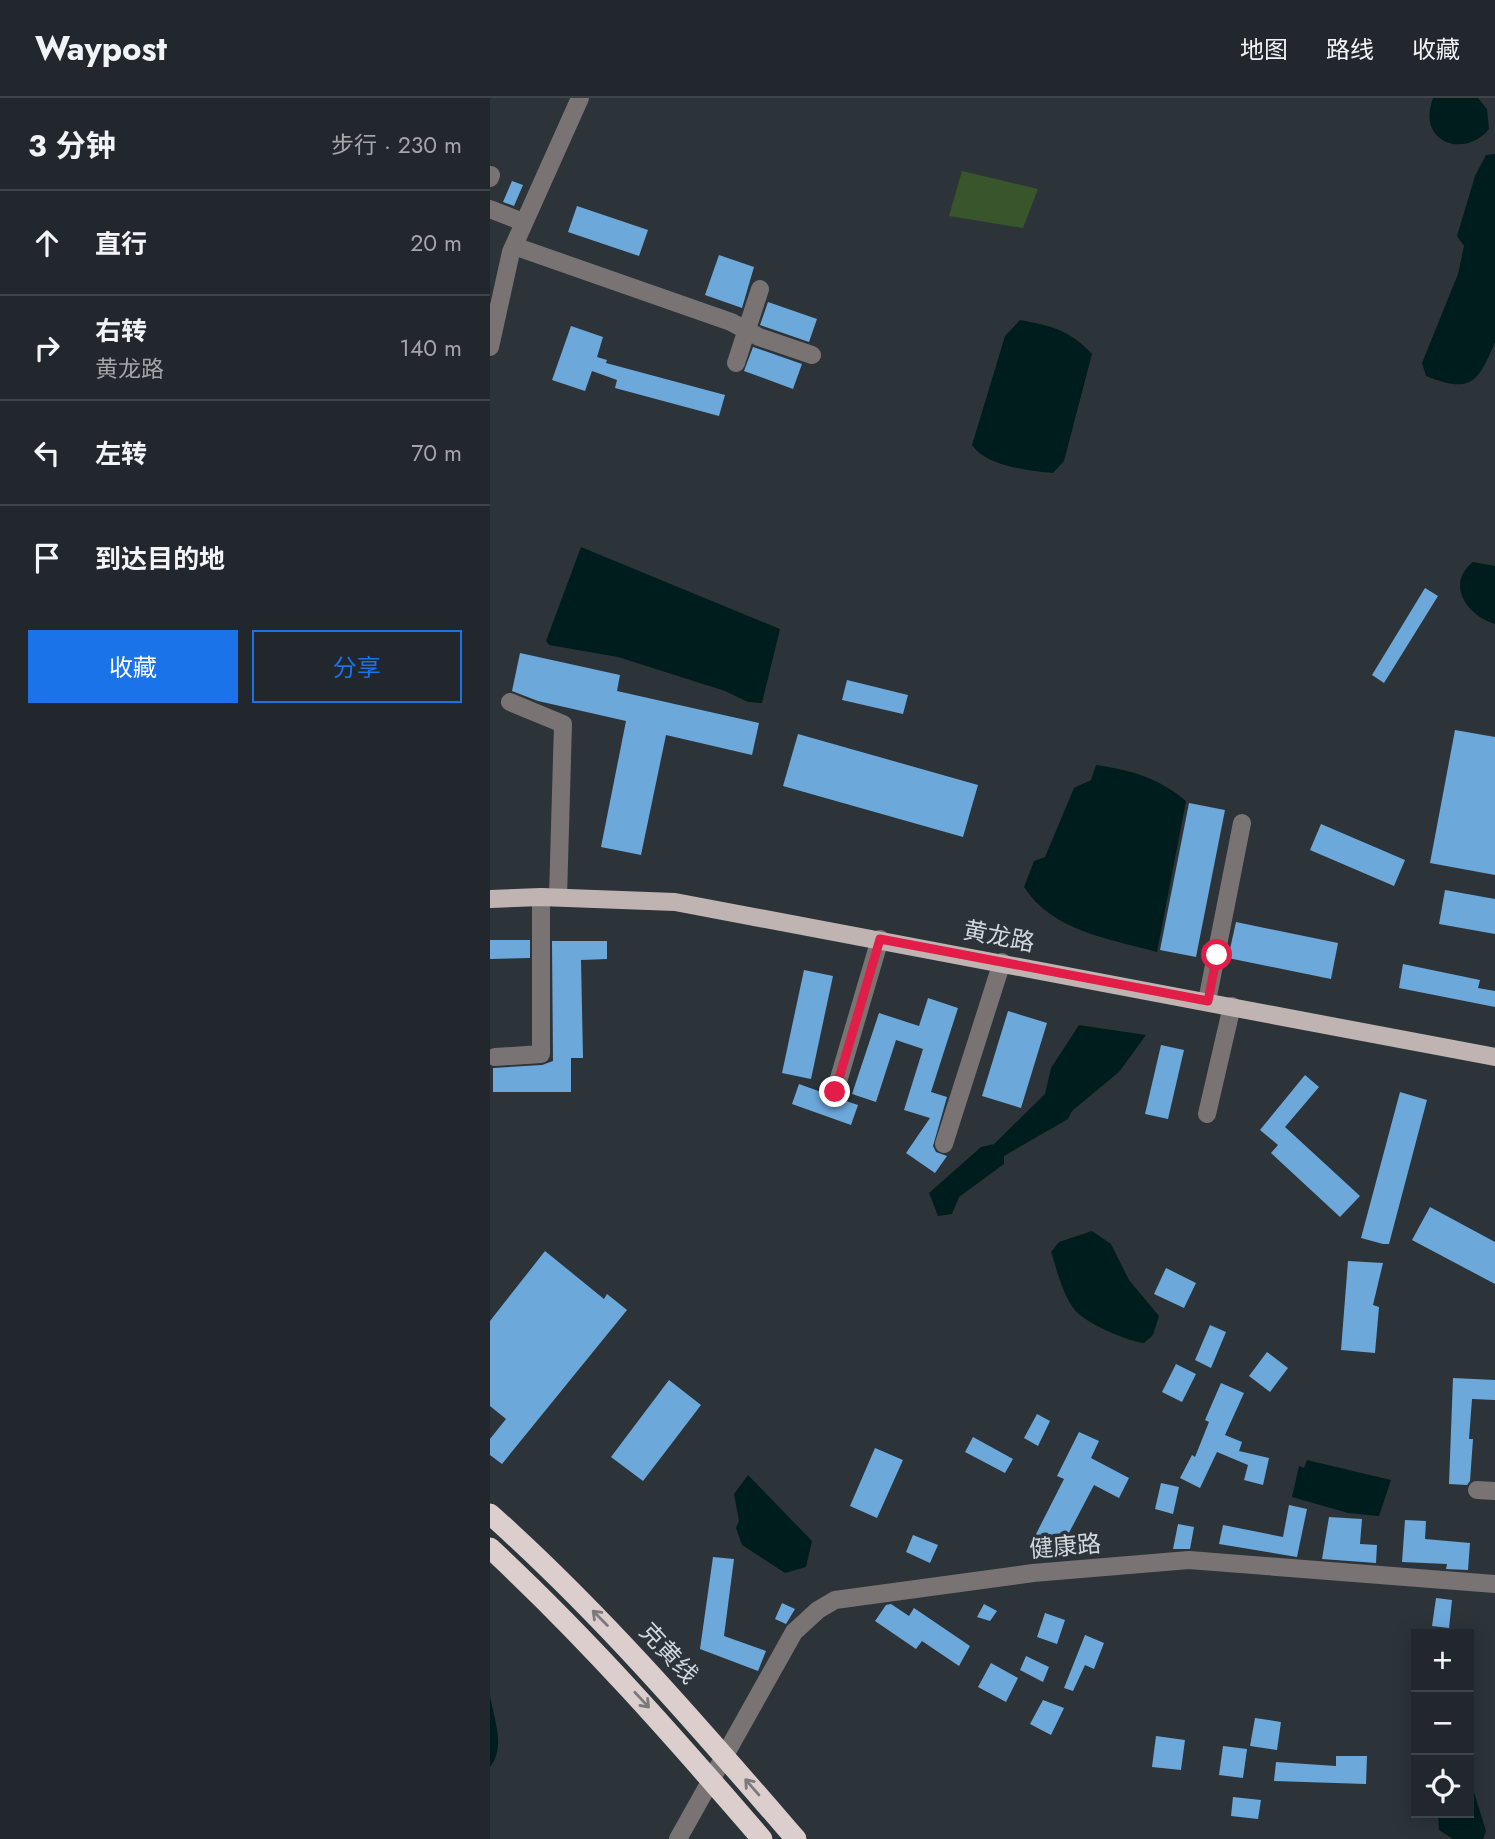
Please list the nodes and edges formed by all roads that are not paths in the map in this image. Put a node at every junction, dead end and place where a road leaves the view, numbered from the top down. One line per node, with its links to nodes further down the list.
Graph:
1 (580, 98): 3 (street)
2 (490, 209): 3 (street)
3 (523, 222): 4 (street)
4 (514, 246): 6 (street); 7 (street)
5 (760, 289): 6 (street)
6 (746, 330): 8 (street); 9 (street)
7 (490, 347)
8 (812, 355)
9 (736, 363)
10 (510, 702): 12 (street)
11 (1242, 823): 16 (street)
12 (550, 897): 13 (main road, 黄龙路); 14 (main road, 黄龙路); 18 (street)
13 (490, 899)
14 (880, 939): 15 (main road, 黄龙路); 20 (street)
15 (1002, 962): 16 (main road, 黄龙路); 22 (street)
16 (1208, 1001): 17 (main road, 黄龙路)
17 (1232, 1006): 19 (main road, 黄龙路); 21 (street)
18 (495, 1057)
19 (1495, 1057)
20 (835, 1092)
21 (1207, 1114)
22 (944, 1144)
23 (490, 1514): 26 (highway, 克黄线, one-way to 23)
24 (490, 1548): 27 (highway, one-way to 27)
25 (1495, 1584): 26 (street, 健康路)
26 (723, 1755): 27 (street, 健康路); 30 (highway, 克黄线, one-way to 26)
27 (710, 1779): 28 (street, 健康路); 29 (highway)
28 (678, 1839)
29 (762, 1839)
30 (796, 1839)

